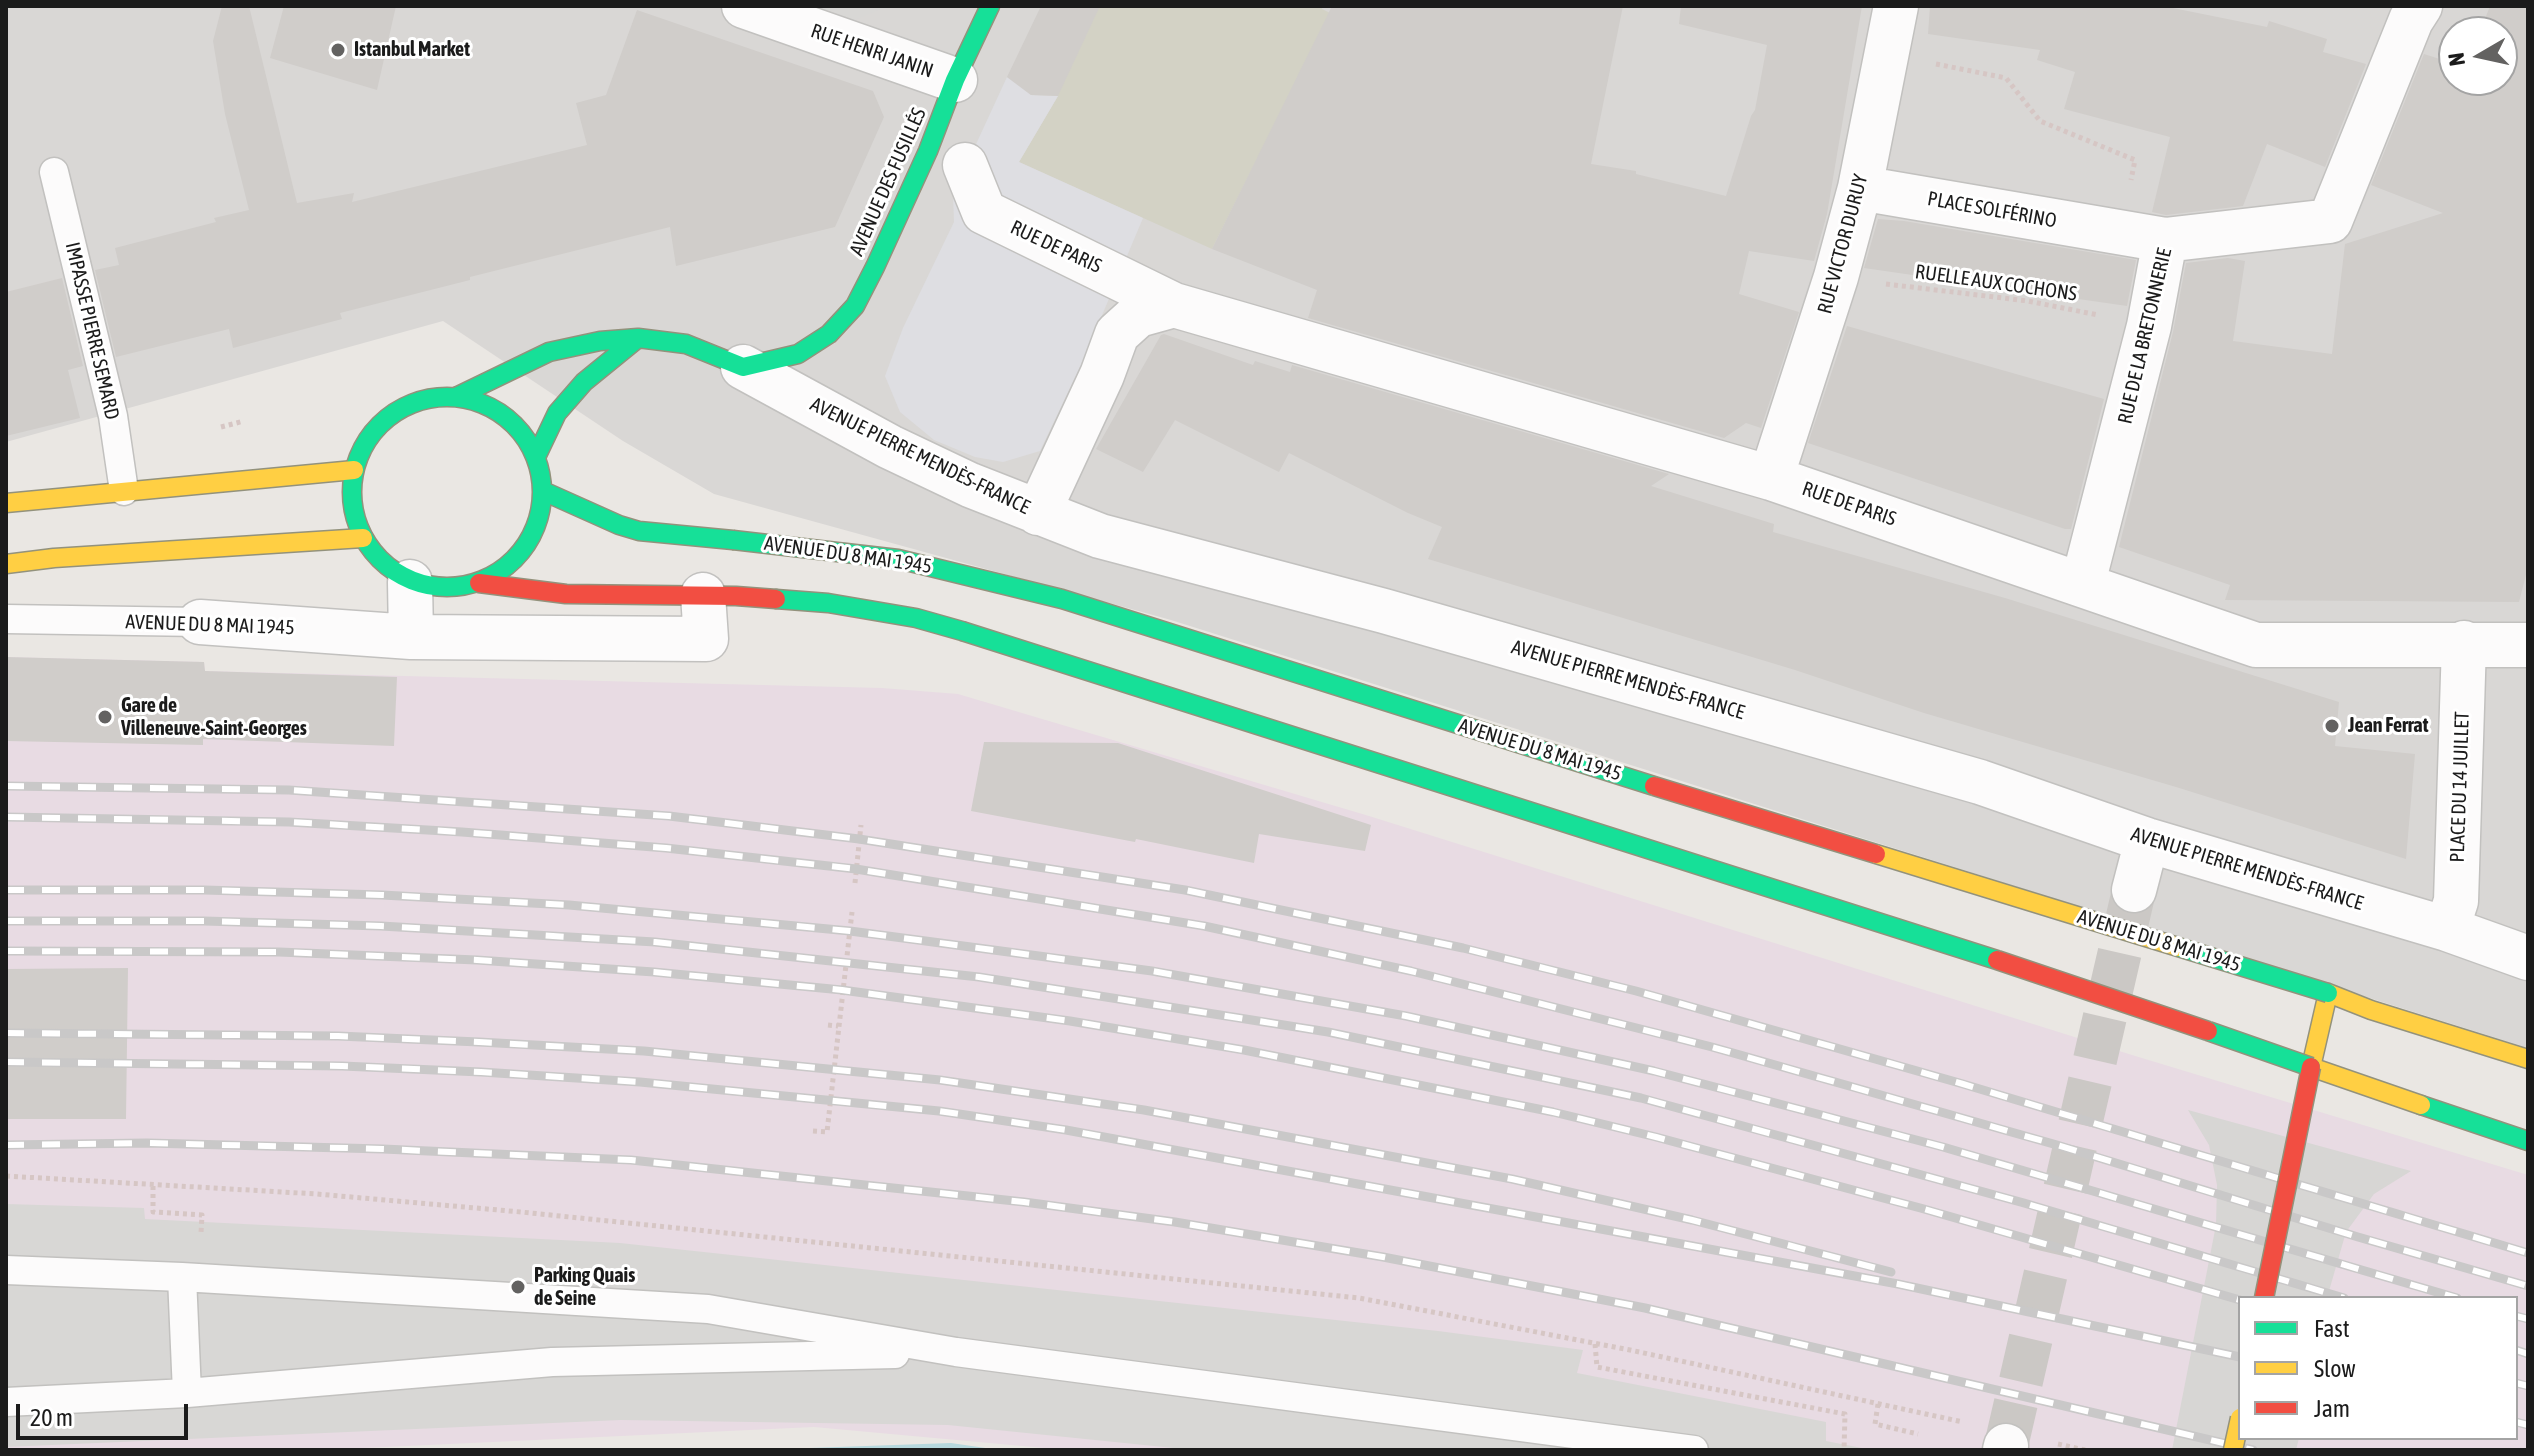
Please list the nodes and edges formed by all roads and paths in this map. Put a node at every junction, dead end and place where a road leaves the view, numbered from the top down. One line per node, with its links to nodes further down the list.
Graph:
1 (744, 6): 6 (street, RUE HENRI JANIN)
2 (990, 6): 6 (main road, AVENUE DES FUSILLÉS)
3 (1896, 6): 5 (street, RUE VICTOR DURUY)
4 (2420, 6): 11 (street, RUE DE LA BRETONNERIE)
5 (1887, 54): 9 (street, RUE VICTOR DURUY); 10 (path)
6 (955, 80): 16 (main road, AVENUE DES FUSILLÉS)
7 (965, 165): 13 (street, RUE DE PARIS)
8 (54, 172): 21 (lane, IMPASSE PIERRE SEMARD)
9 (1860, 188): 10 (street, PLACE SOLFÉRINO); 12 (street, RUE VICTOR DURUY)
10 (2123, 233): 11 (street, PLACE SOLFÉRINO)
11 (2165, 240): 14 (street, RUE DE LA BRETONNERIE)
12 (1836, 277): 14 (path, RUELLE AUX COCHONS); 20 (street, RUE VICTOR DURUY)
13 (1174, 305): 20 (street, RUE DE PARIS); 24 (street)
14 (2149, 326): 29 (street, RUE DE LA BRETONNERIE)
15 (638, 338): 16 (main road); 17 (main road); 18 (main road)
16 (743, 367): 24 (street, AVENUE PIERRE MENDÈS-FRANCE)
17 (456, 397): 18 (main road); 19 (main road)
18 (537, 455): 22 (main road)
19 (354, 470): 21 (main road); 25 (main road)
20 (1771, 478): 29 (street, RUE DE PARIS)
21 (124, 491): 23 (main road)
22 (543, 491): 28 (main road); 43 (main road, AVENUE DU 8 MAI 1945, bridge)
23 (6, 503)
24 (1038, 513): 37 (street, AVENUE PIERRE MENDÈS-FRANCE)
25 (363, 538): 26 (main road); 27 (main road)
26 (6, 564)
27 (410, 582): 28 (main road); 33 (street)
28 (479, 583): 30 (main road)
29 (2083, 583): 34 (street, RUE DE PARIS)
30 (720, 596): 33 (street, AVENUE DU 8 MAI 1945); 47 (main road, bridge)
31 (6, 619): 32 (lane, AVENUE DU 8 MAI 1945)
32 (200, 622): 33 (street, AVENUE DU 8 MAI 1945)
33 (411, 637)
34 (2464, 643): 35 (street, RUE DE PARIS); 41 (street, PLACE DU 14 JUILLET)
35 (2528, 645)
36 (861, 825): 38 (path)
37 (2147, 840): 39 (street); 41 (street, AVENUE PIERRE MENDÈS-FRANCE)
38 (855, 883)
39 (2134, 890)
40 (852, 912): 45 (path)
41 (2447, 929): 42 (street, AVENUE PIERRE MENDÈS-FRANCE)
42 (2528, 958)
43 (2328, 993): 46 (main road, AVENUE DU 8 MAI 1945); 47 (main road)
44 (828, 1025): 45 (path)
45 (838, 1026): 48 (path)
46 (2528, 1059)
47 (2311, 1067): 49 (main road); 55 (main road, bridge)
48 (813, 1131)
49 (2528, 1141)
50 (6, 1176): 51 (path)
51 (153, 1186): 52 (path); 56 (path)
52 (196, 1215)
53 (6, 1270): 54 (lane)
54 (182, 1277): 57 (lane); 58 (lane)
55 (2264, 1296)
56 (1595, 1344): 60 (path); 65 (path)
57 (956, 1352): 58 (lane); 64 (lane)
58 (187, 1393): 59 (lane)
59 (6, 1402)
60 (1878, 1404): 61 (path); 63 (path)
61 (1952, 1420)
62 (2238, 1427): 66 (main road, bridge)
63 (1918, 1434)
64 (1694, 1450)
65 (1844, 1450)
66 (2233, 1450)

